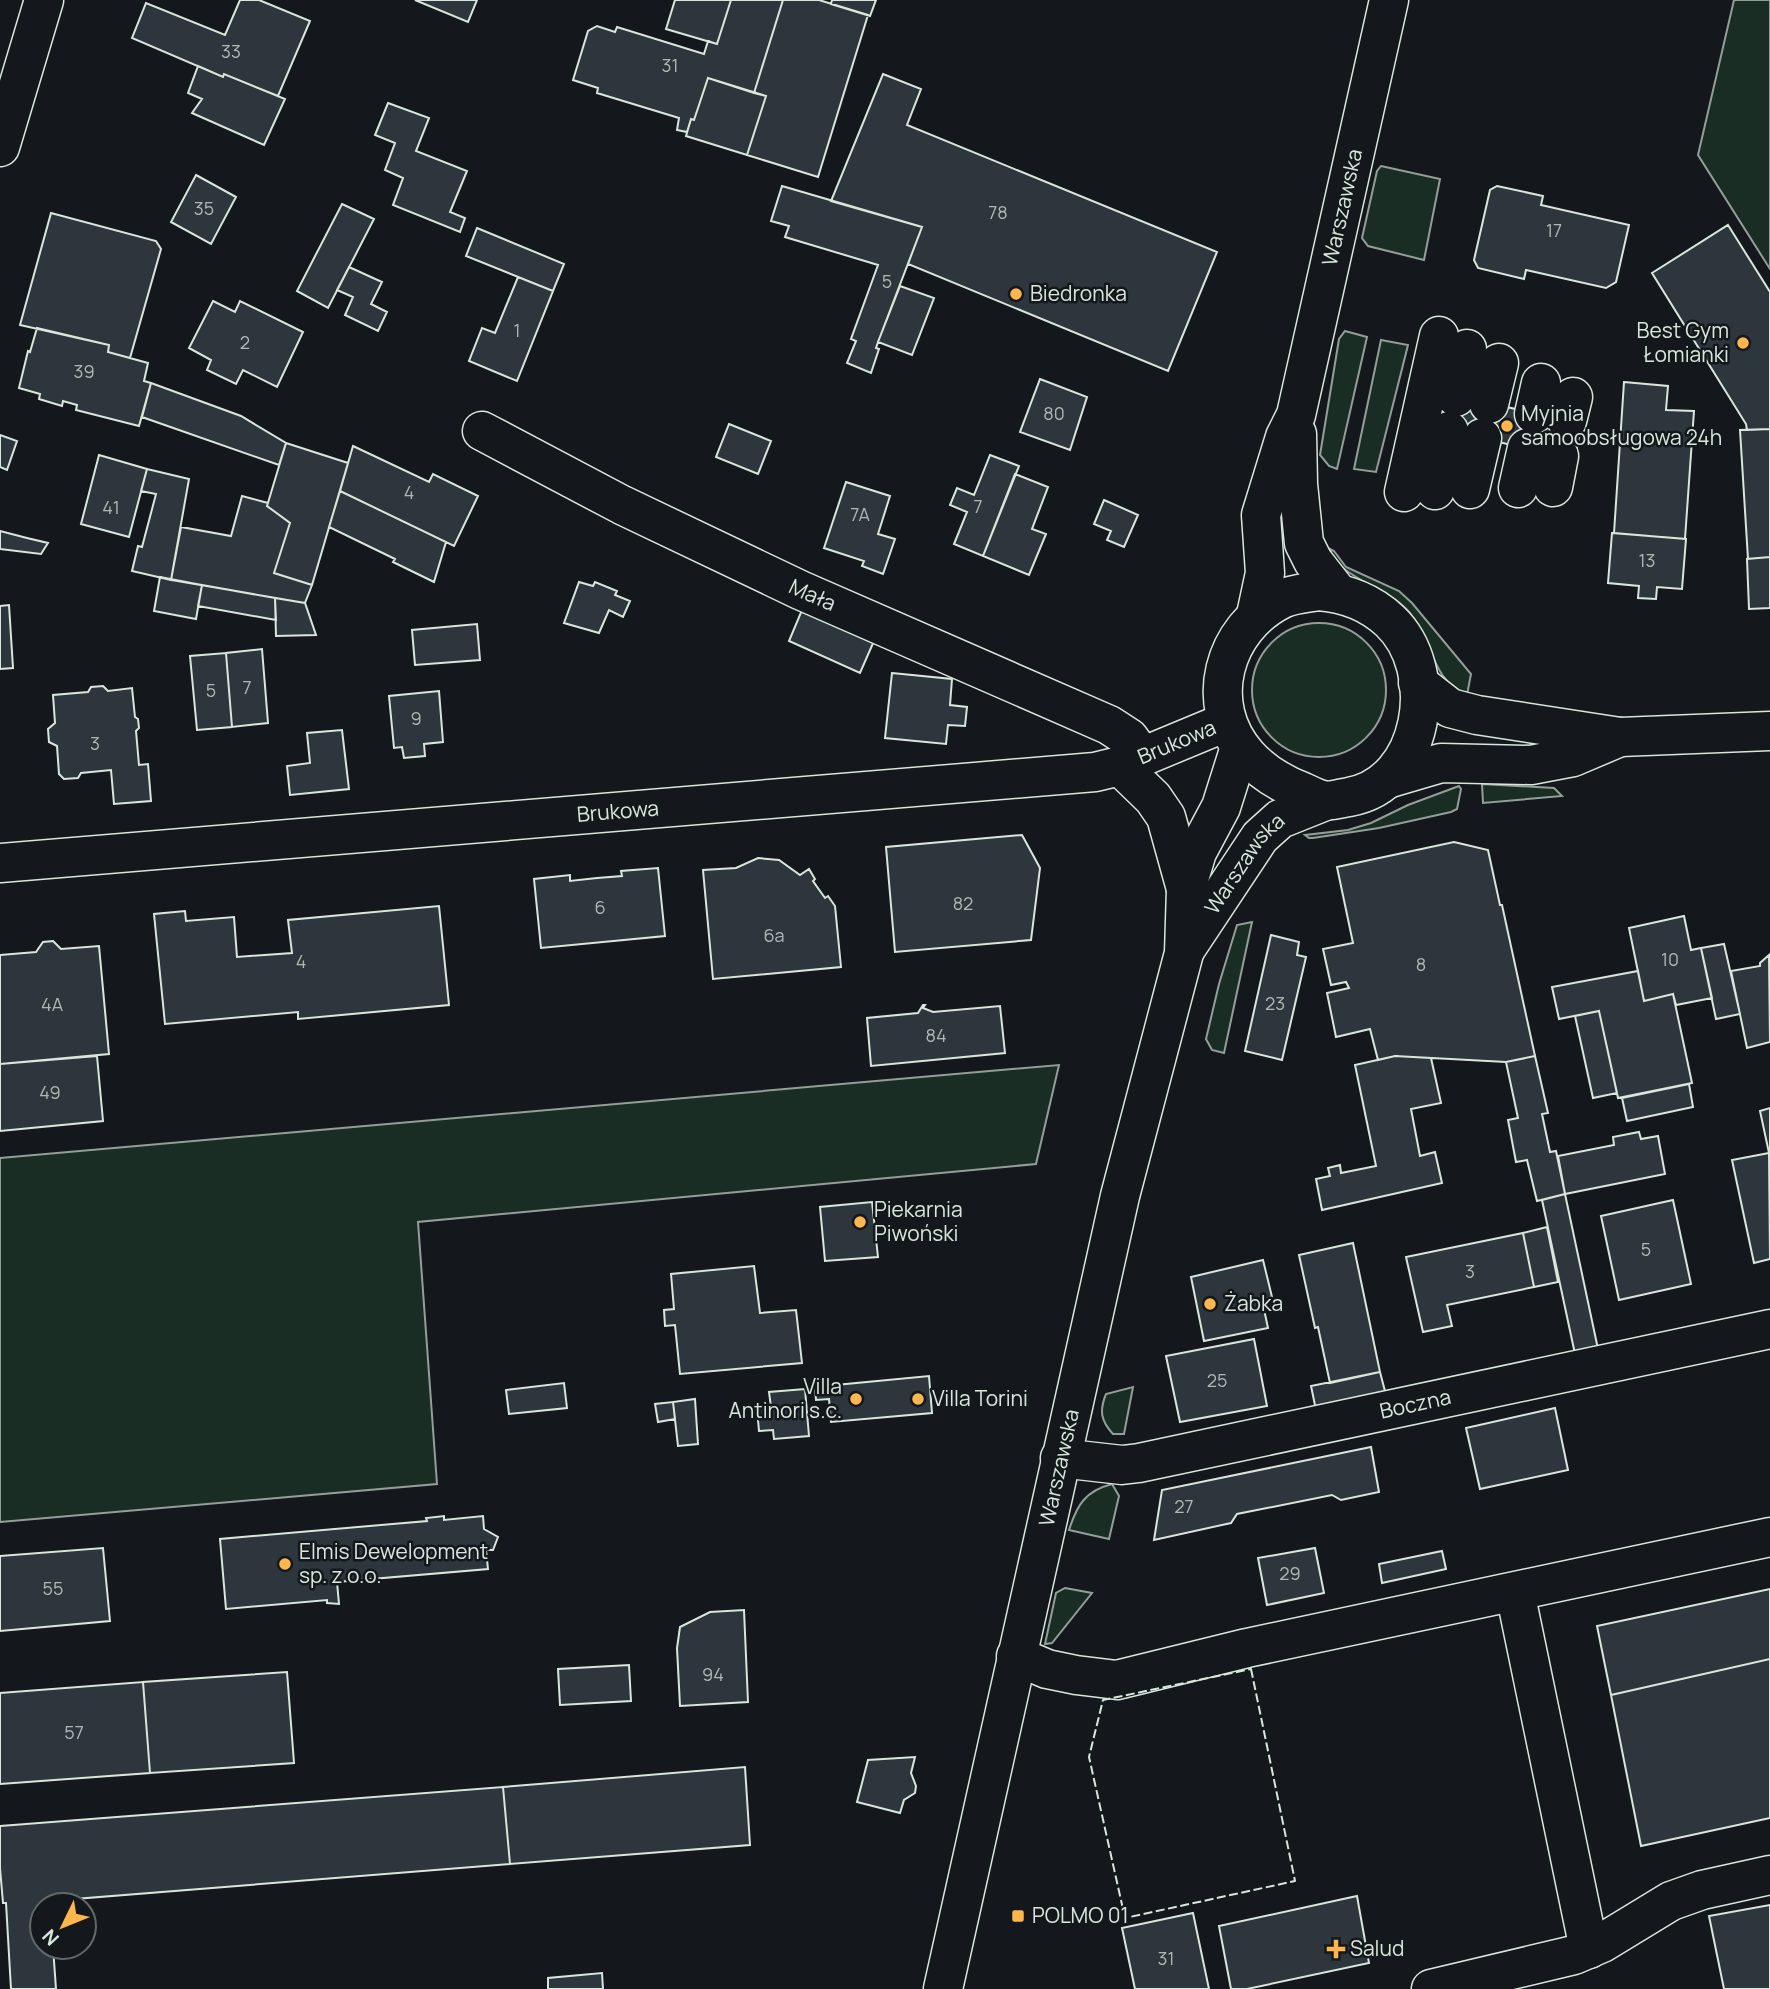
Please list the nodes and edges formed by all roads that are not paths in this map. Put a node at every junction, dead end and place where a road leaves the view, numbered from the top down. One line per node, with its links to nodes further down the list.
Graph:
1 (44, 0): 3 (street)
2 (1389, 0): 4 (street, Warszawska)
3 (0, 147)
4 (1296, 415): 7 (street, Warszawska); 8 (street, Warszawska)
5 (482, 431): 13 (street, Mała)
6 (1437, 490): 6 (street)
7 (1338, 593): 8 (street); 9 (street)
8 (1256, 615): 11 (street)
9 (1418, 683): 12 (street); 14 (street)
10 (1770, 731): 12 (street)
11 (1233, 734): 13 (street, Brukowa); 15 (street); 17 (street, Warszawska)
12 (1620, 737): 14 (street)
13 (1131, 761): 16 (street, Brukowa); 17 (street, Warszawska)
14 (1390, 778): 15 (street)
15 (1325, 801): 18 (street, Warszawska)
16 (0, 863)
17 (1186, 889): 18 (street, Warszawska)
18 (1185, 950): 20 (street, Warszawska)
19 (1770, 1329): 20 (street, Boczna)
20 (1060, 1458): 23 (street, Warszawska)
21 (1770, 1537): 22 (street)
22 (1515, 1592): 23 (street); 25 (street)
23 (1016, 1656): 26 (street, Warszawska)
24 (1770, 1875): 25 (street)
25 (1589, 1949): 27 (street)
26 (943, 1989)
27 (1431, 1989)

